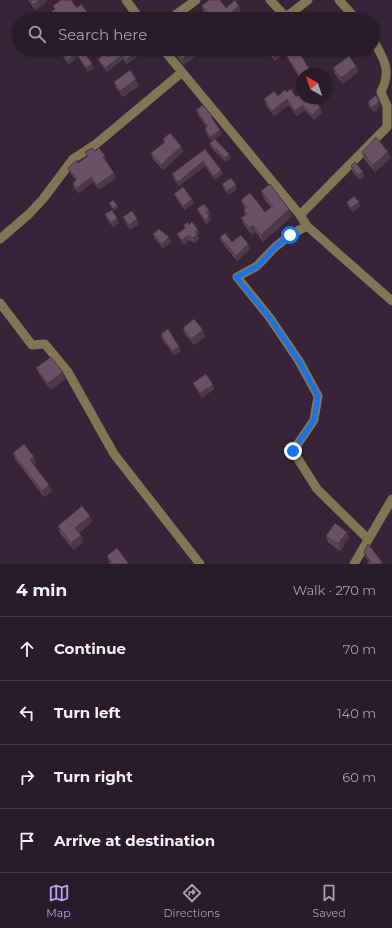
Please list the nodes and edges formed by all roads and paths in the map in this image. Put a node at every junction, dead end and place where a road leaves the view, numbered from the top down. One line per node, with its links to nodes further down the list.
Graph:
1 (126, 0): 6 (street)
2 (196, 0): 7 (street)
3 (270, 0): 8 (street)
4 (308, 0): 9 (street)
5 (338, 0): 10 (street)
6 (135, 12)
7 (180, 12)
8 (282, 12)
9 (292, 12)
10 (349, 12)
11 (380, 52): 14 (street)
12 (169, 56): 13 (street)
13 (182, 73): 15 (street); 17 (street)
14 (390, 127): 15 (street)
15 (300, 215): 16 (street)
16 (307, 226): 18 (street); 21 (street)
17 (0, 239)
18 (392, 301)
19 (0, 303): 22 (street)
20 (392, 498): 21 (street)
21 (368, 539): 23 (street)
22 (200, 564)
23 (354, 564)

